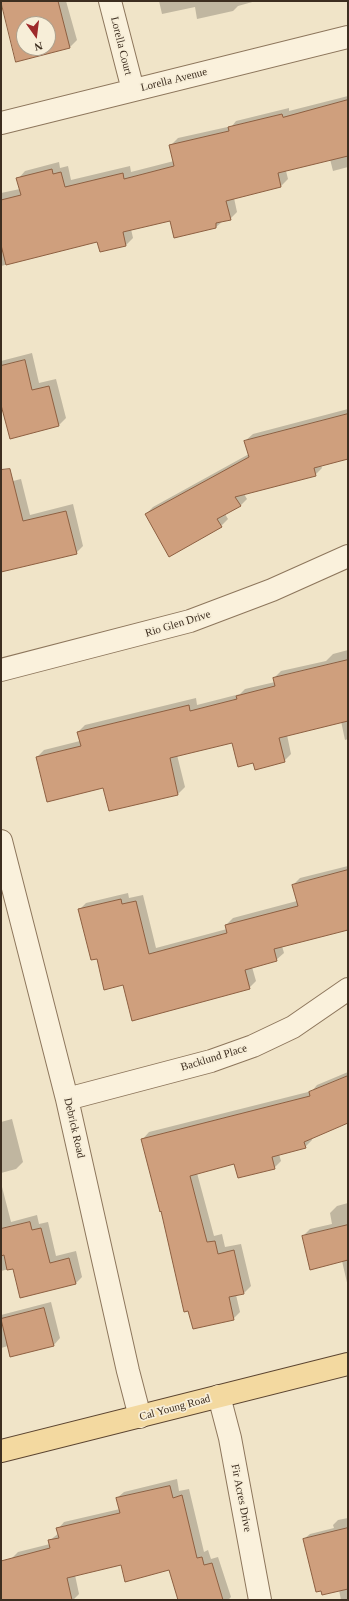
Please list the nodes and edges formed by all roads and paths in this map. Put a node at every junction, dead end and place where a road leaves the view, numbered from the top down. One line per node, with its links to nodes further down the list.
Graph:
1 (110, 1): 3 (street, Lorella Court)
2 (348, 37): 3 (street, Lorella Avenue)
3 (133, 90): 4 (street, Lorella Avenue)
4 (1, 123)
5 (348, 556): 6 (street, Rio Glen Drive)
6 (1, 670)
7 (1, 841): 8 (street, Debrick Road)
8 (8, 901): 10 (street, Debrick Road)
9 (348, 989): 10 (street, Backlund Place)
10 (67, 1099): 13 (street, Debrick Road)
11 (348, 1364): 12 (main road, Cal Young Road)
12 (219, 1396): 13 (main road, Cal Young Road); 15 (street, Fir Acres Drive)
13 (140, 1417): 14 (main road, Cal Young Road)
14 (1, 1451)
15 (260, 1600)

